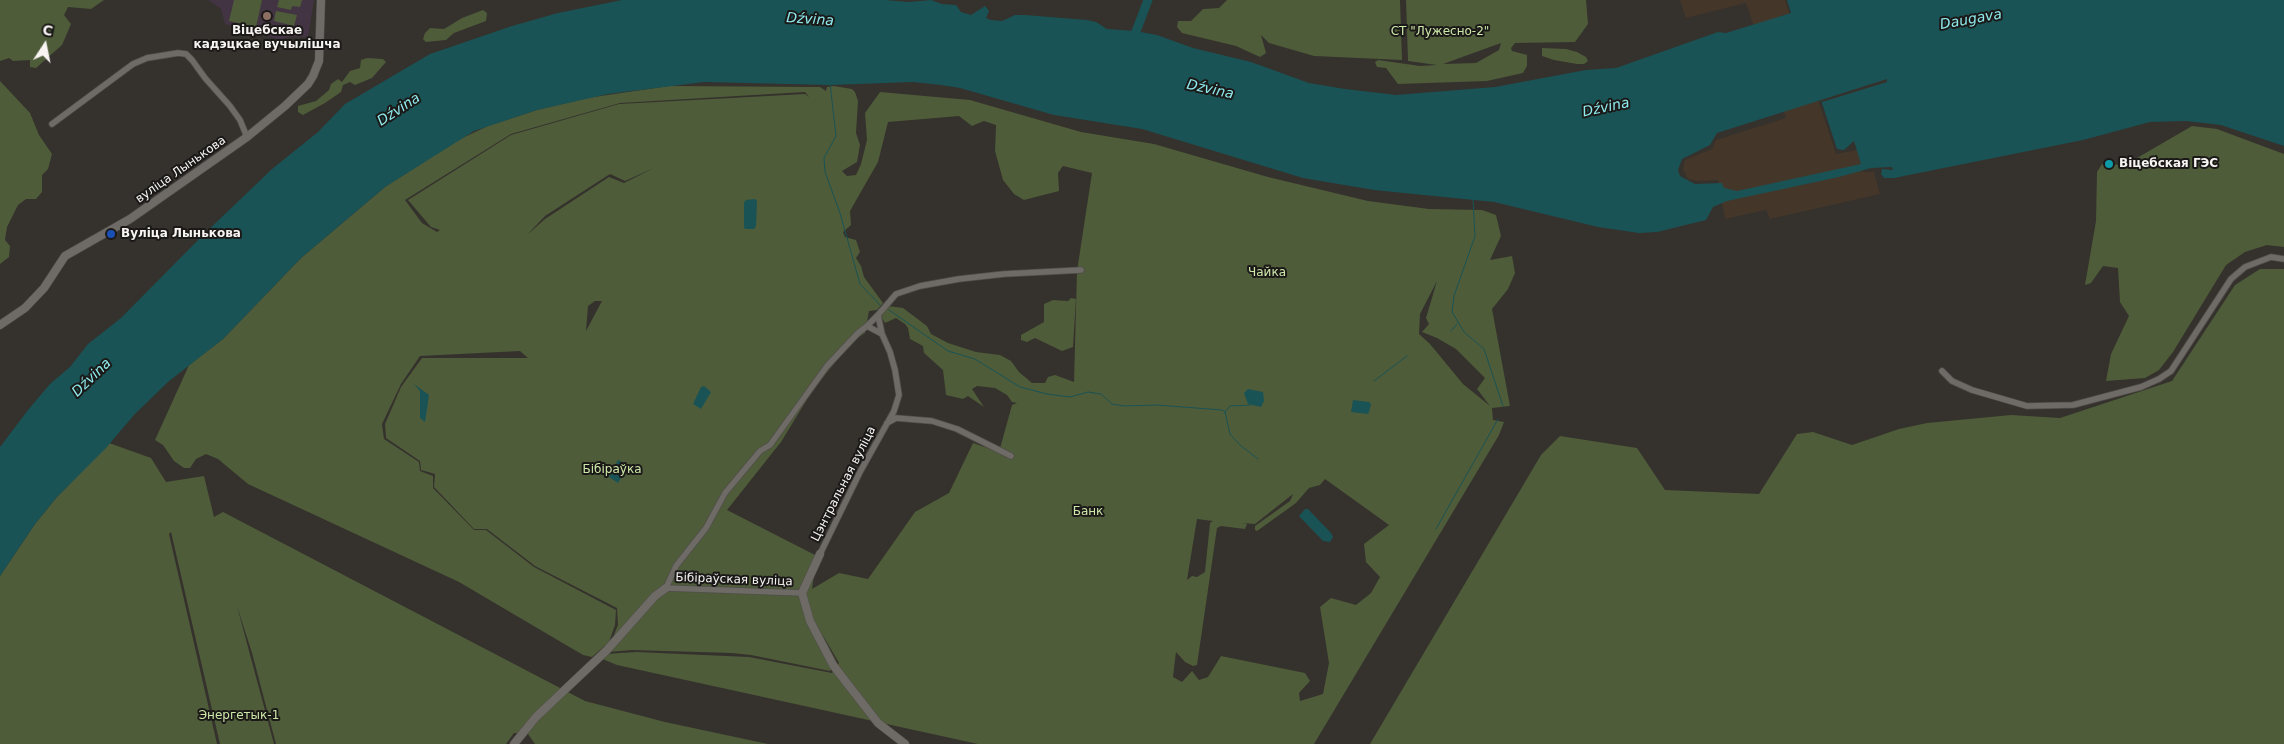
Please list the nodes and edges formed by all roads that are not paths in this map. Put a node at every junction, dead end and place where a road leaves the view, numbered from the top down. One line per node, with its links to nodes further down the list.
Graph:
1 (321, 0): 3 (street, вуліца Лынькова)
2 (52, 124): 3 (street)
3 (247, 137): 7 (street, вуліца Лынькова)
4 (2284, 259): 10 (street)
5 (1081, 270): 6 (street)
6 (878, 315): 8 (street); 9 (street, Цэнтральная вуліца)
7 (0, 325)
8 (867, 326): 9 (street); 14 (street)
9 (882, 334): 11 (street, Цэнтральная вуліца)
10 (1942, 371)
11 (886, 424): 12 (street, Цэнтральная вуліца); 13 (street, Цэнтральная вуліца)
12 (1011, 456)
13 (820, 554): 15 (street)
14 (666, 588): 15 (street, Бібіраўская вуліца); 16 (street)
15 (802, 592): 17 (street)
16 (514, 744)
17 (905, 744)

